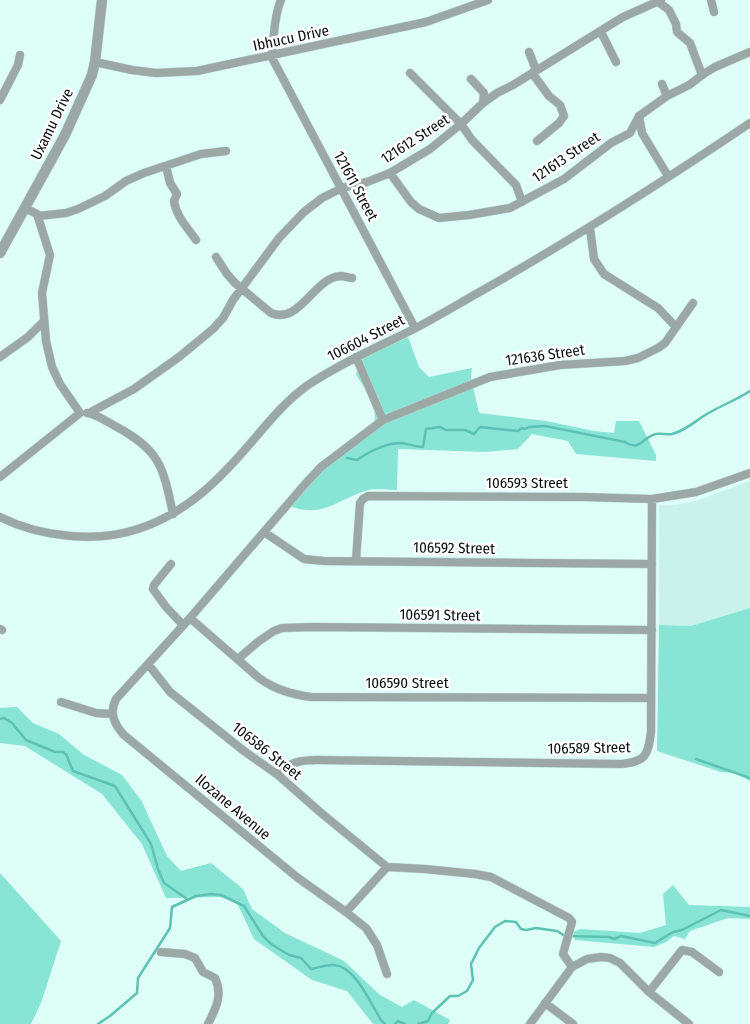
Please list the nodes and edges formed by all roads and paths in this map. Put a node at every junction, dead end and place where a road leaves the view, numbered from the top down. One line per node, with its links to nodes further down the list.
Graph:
1 (102, 0): 12 (street, Uxamu Drive)
2 (281, 0): 11 (street)
3 (488, 0): 11 (street, Ibhucu Drive)
4 (711, 0): 6 (street)
5 (659, 1): 7 (street, 121612 Street); 16 (street)
6 (714, 12)
7 (601, 32): 13 (street); 14 (street, 121612 Street)
8 (529, 52): 14 (street)
9 (750, 52): 16 (street, 121613 Street)
10 (20, 55): 20 (street)
11 (272, 56): 12 (street, Ibhucu Drive); 32 (street, 121611 Street)
12 (95, 62): 34 (street, Uxamu Drive)
13 (616, 62)
14 (534, 72): 21 (street, 121612 Street); 27 (street)
15 (410, 73): 24 (street)
16 (702, 75): 19 (street, 121613 Street)
17 (472, 80): 21 (street)
18 (662, 84): 19 (street)
19 (667, 96): 22 (street, 121613 Street)
20 (0, 100)
21 (483, 103): 24 (street, 121612 Street)
22 (639, 116): 25 (street, 121613 Street); 26 (street)
23 (750, 123): 31 (street, 106604 Street)
24 (461, 124): 30 (street, 121612 Street); 33 (street)
25 (630, 132): 26 (street); 33 (street, 121613 Street)
26 (642, 133): 31 (street)
27 (537, 141)
28 (226, 151): 29 (street)
29 (166, 166): 35 (street); 37 (street)
30 (390, 173): 32 (street, 121612 Street); 33 (street, 121613 Street)
31 (668, 176): 36 (street, 106604 Street)
32 (342, 188): 41 (street, 121612 Street); 45 (street, 121611 Street)
33 (522, 202)
34 (25, 208): 35 (street); 38 (street, Uxamu Drive)
35 (38, 216): 43 (street)
36 (590, 228): 44 (street); 45 (street, 106604 Street)
37 (196, 240)
38 (0, 253)
39 (216, 258): 41 (street)
40 (352, 278): 41 (street)
41 (242, 288): 49 (street, 121612 Street)
42 (693, 303): 44 (street, 121636 Street)
43 (43, 322): 46 (street); 48 (street)
44 (676, 327): 50 (street, 121636 Street)
45 (415, 328): 47 (street, 106604 Street)
46 (0, 357)
47 (356, 357): 50 (street); 54 (street, 106604 Street)
48 (80, 413): 49 (street); 52 (street)
49 (90, 413): 54 (street)
50 (383, 420): 56 (street)
51 (750, 473): 53 (street, 106593 Street)
52 (0, 477)
53 (652, 499): 57 (street, 106593 Street); 59 (street, 106589 Street)
54 (173, 514): 55 (street, 106604 Street)
55 (0, 517)
56 (264, 532): 57 (street, 106592 Street); 60 (street)
57 (356, 560): 59 (street, 106592 Street)
58 (171, 564): 61 (street)
59 (652, 564): 62 (street, 106589 Street)
60 (190, 618): 61 (street); 63 (street, 106590 Street)
61 (183, 625): 64 (street)
62 (652, 630): 63 (street, 106591 Street); 65 (street, 106589 Street)
63 (238, 658): 65 (street, 106590 Street)
64 (148, 664): 67 (street); 68 (street, 106586 Street)
65 (651, 698): 68 (street, 106589 Street)
66 (61, 702): 67 (street)
67 (113, 714): 70 (street, Ilozane Avenue)
68 (278, 775): 69 (street, 106586 Street)
69 (387, 867): 70 (street); 72 (street)
70 (346, 912): 74 (street, Ilozane Avenue)
71 (161, 952): 77 (street)
72 (572, 967): 75 (street); 76 (street)
73 (719, 972): 75 (street)
74 (387, 974)
75 (649, 992): 80 (street)
76 (545, 1003): 78 (street); 79 (street)
77 (208, 1024)
78 (530, 1024)
79 (573, 1024)
80 (689, 1024)

